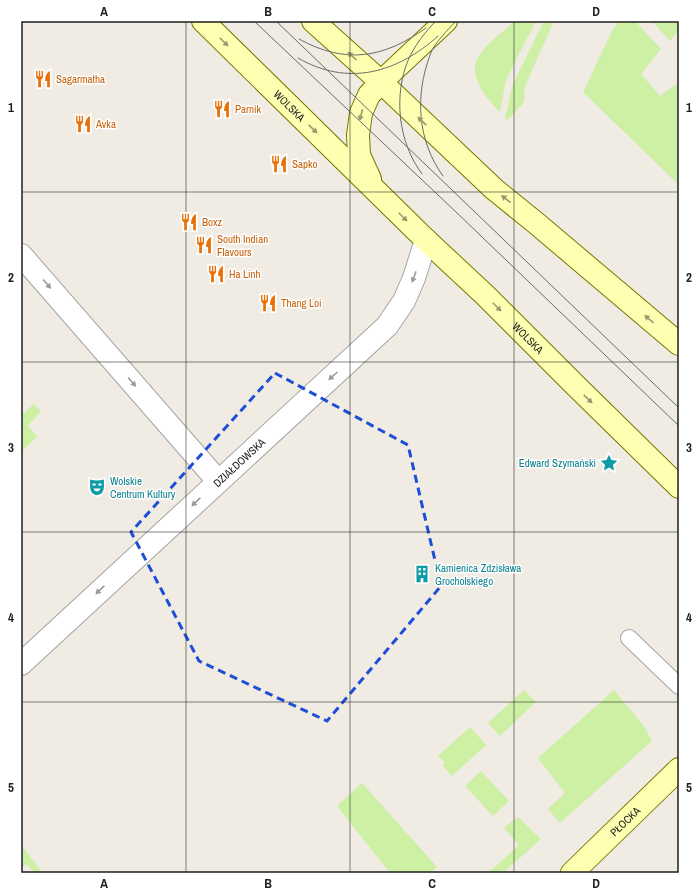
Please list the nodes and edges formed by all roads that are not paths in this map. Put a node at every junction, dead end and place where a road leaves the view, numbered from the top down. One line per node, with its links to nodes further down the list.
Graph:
1 (203, 21): 5 (main road, WOLSKA, one-way to 5)
2 (313, 21): 4 (main road, one-way to 2)
3 (446, 21): 4 (main road, WOLSKA)
4 (381, 82): 5 (main road, WOLSKA, one-way to 5); 8 (main road, one-way to 4)
5 (375, 190): 6 (main road, WOLSKA, one-way to 6)
6 (426, 240): 9 (street, DZIAŁDOWSKA, one-way to 9); 10 (main road, WOLSKA, one-way to 10)
7 (21, 255): 9 (street, one-way to 9)
8 (679, 344)
9 (218, 481): 12 (street, DZIAŁDOWSKA, one-way to 12)
10 (679, 487)
11 (629, 638): 13 (lane)
12 (21, 664)
13 (679, 686)
14 (679, 769): 15 (main road, PŁOCKA)
15 (572, 873)

